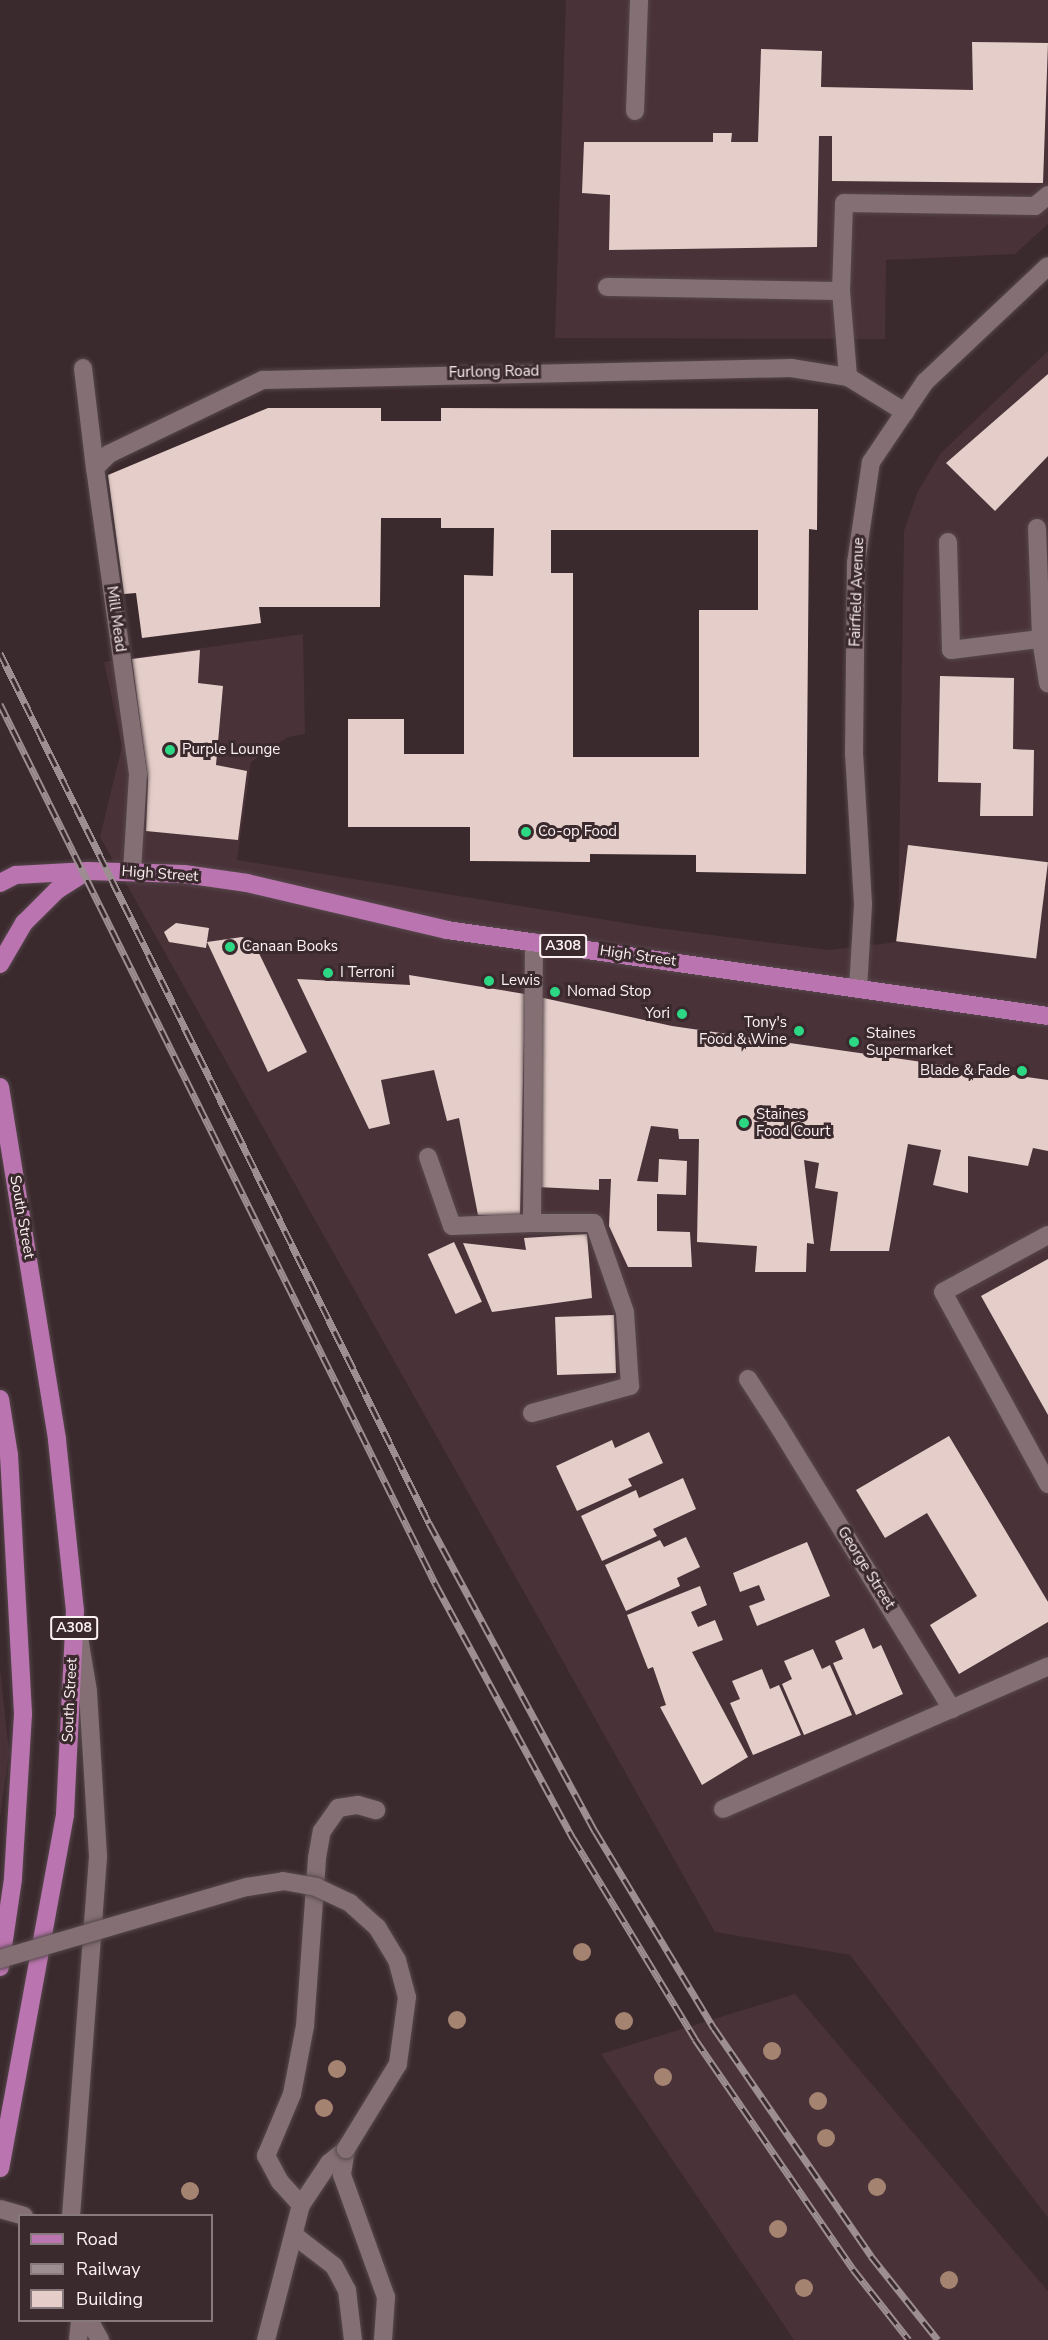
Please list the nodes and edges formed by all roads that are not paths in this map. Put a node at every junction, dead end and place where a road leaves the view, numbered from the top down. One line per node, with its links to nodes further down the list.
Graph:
1 (639, 0): 2 (street)
2 (635, 111)
3 (1048, 195): 6 (street)
4 (1048, 266): 9 (street, Fairfield Avenue)
5 (607, 287): 6 (street)
6 (841, 291): 8 (street)
7 (82, 368): 10 (street, Mill Mead)
8 (848, 377): 9 (street, Furlong Road); 10 (street, Furlong Road)
9 (905, 412): 20 (street, Fairfield Avenue)
10 (95, 468): 16 (street, Mill Mead)
11 (1037, 528): 13 (street)
12 (948, 542): 13 (street)
13 (1045, 638): 14 (street)
14 (1048, 683)
15 (88, 871): 16 (main road, High Street / A308); 17 (main road, High Street / A308); 19 (main road)
16 (132, 872): 18 (main road, High Street / A308)
17 (0, 883)
18 (534, 942): 20 (main road, High Street / A308); 24 (street)
19 (0, 964)
20 (858, 989): 21 (main road, High Street / A308)
21 (1048, 1016)
22 (0, 1087): 30 (main road, South Street / A308)
23 (428, 1157): 24 (street)
24 (532, 1223): 28 (street)
25 (1048, 1235): 29 (street)
26 (748, 1379): 32 (street, George Street)
27 (0, 1399): 36 (main road)
28 (532, 1413)
29 (1048, 1484)
30 (75, 1610): 38 (main road, South Street / A308); 42 (street)
31 (1048, 1666): 32 (street)
32 (952, 1709): 33 (street)
33 (723, 1809)
34 (376, 1810): 39 (street)
35 (0, 1959): 37 (street, bridge)
36 (0, 1967)
37 (346, 2149): 39 (street); 50 (street)
38 (0, 2168)
39 (301, 2205): 43 (street)
40 (0, 2209): 41 (street)
41 (18, 2214)
42 (71, 2214)
43 (294, 2236): 48 (street); 49 (street)
44 (80, 2322): 46 (street)
45 (90, 2322): 47 (street)
46 (78, 2340)
47 (100, 2340)
48 (266, 2340)
49 (353, 2340)
50 (383, 2340)

